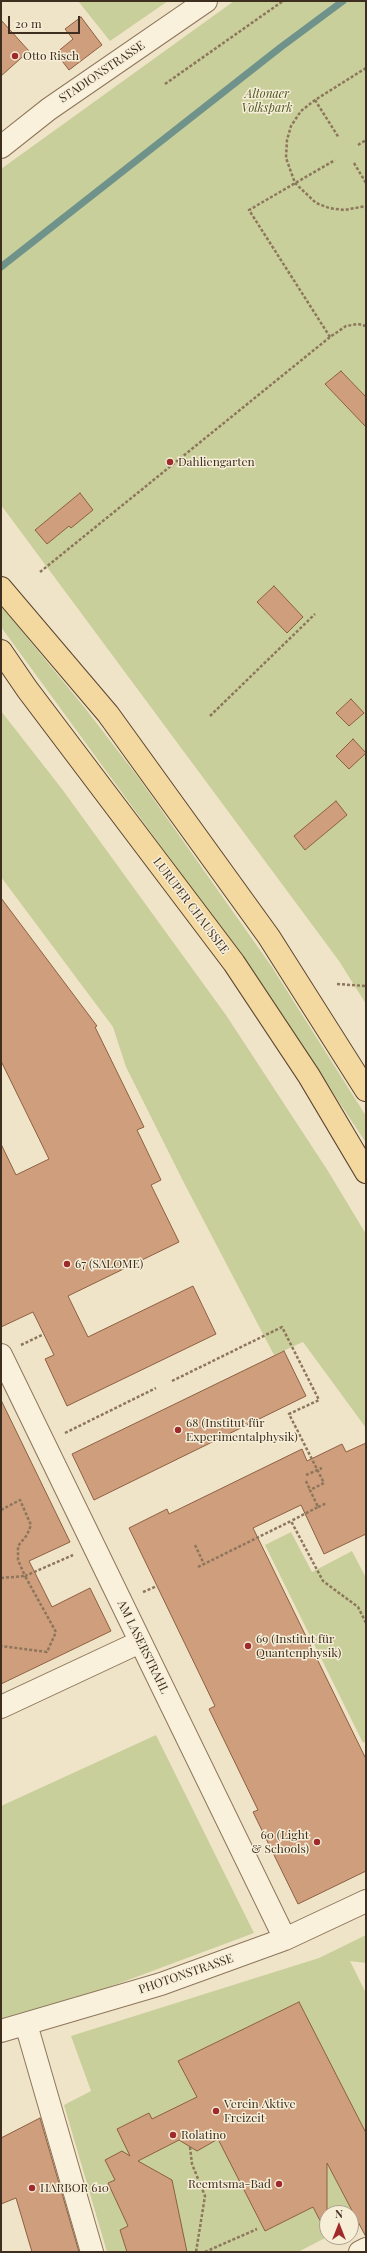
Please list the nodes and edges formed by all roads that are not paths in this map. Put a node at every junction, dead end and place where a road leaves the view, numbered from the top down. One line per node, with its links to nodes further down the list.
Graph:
1 (206, 1): 2 (street, STADIONSTRASSE)
2 (1, 147)
3 (1, 588): 5 (main road)
4 (1, 652): 6 (main road, LURUPER CHAUSSEE)
5 (366, 1090)
6 (366, 1172)
7 (1, 1355): 8 (street, AM LASERSTRAHL)
8 (140, 1642): 9 (street); 11 (street, AM LASERSTRAHL)
9 (1, 1707)
10 (366, 1901): 11 (street, PHOTONSTRASSE)
11 (285, 1939): 12 (street, PHOTONSTRASSE)
12 (26, 2024): 13 (street, PHOTONSTRASSE); 15 (street)
13 (1, 2031)
14 (366, 2249): 16 (street)
15 (92, 2252)
16 (360, 2252)

